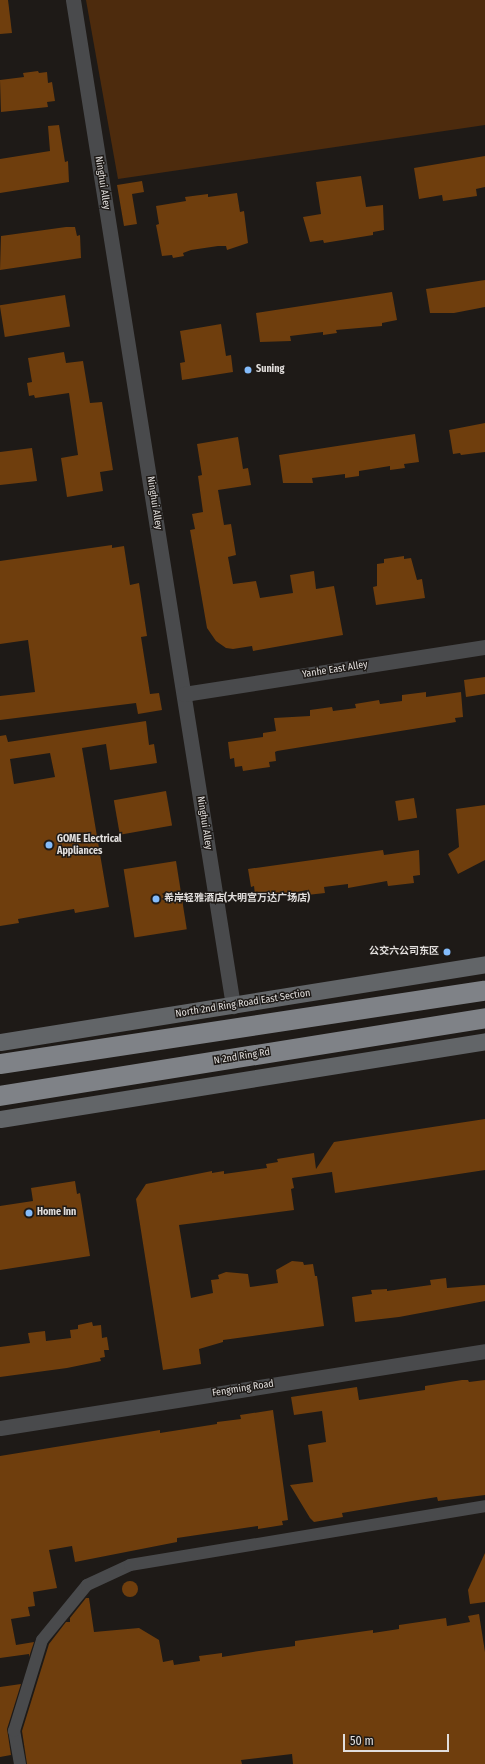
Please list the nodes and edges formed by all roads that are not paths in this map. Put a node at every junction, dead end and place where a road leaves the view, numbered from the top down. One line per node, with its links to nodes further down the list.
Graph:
1 (73, 0): 3 (street, Ninghui Alley)
2 (485, 647): 3 (street, Yanhe East Alley)
3 (184, 694): 6 (street, Ninghui Alley)
4 (485, 964): 6 (main road, North 2nd Ring Road East Section)
5 (485, 991): 10 (highway)
6 (233, 1006): 9 (main road, North 2nd Ring Road East Section)
7 (485, 1018): 11 (highway, N 2nd Ring Rd)
8 (485, 1041): 12 (main road)
9 (0, 1042)
10 (0, 1064)
11 (0, 1096)
12 (0, 1119)
13 (485, 1351): 14 (street, Fengming Road)
14 (0, 1428)
15 (485, 1506): 16 (street)
16 (20, 1764)

